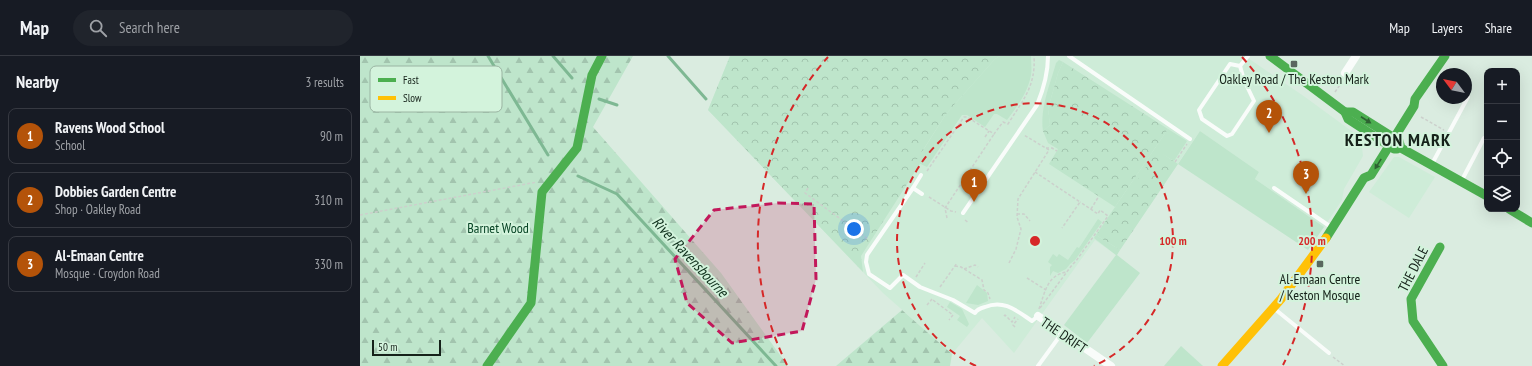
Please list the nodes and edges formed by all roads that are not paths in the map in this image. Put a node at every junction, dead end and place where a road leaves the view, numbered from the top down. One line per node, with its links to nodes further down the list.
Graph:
1 (602, 56): 40 (main road)
2 (1048, 56): 32 (lane)
3 (1069, 56): 18 (lane)
4 (1248, 56): 8 (lane)
5 (1270, 56): 12 (main road)
6 (1356, 56): 9 (street)
7 (1445, 56): 10 (main road)
8 (1240, 66): 8 (lane)
9 (1345, 73)
10 (1415, 99): 13 (main road); 16 (main road)
11 (1465, 104): 22 (lane)
12 (1345, 112): 15 (main road, one-way to 15); 19 (main road)
13 (1399, 112)
14 (1391, 124): 15 (main road)
15 (1385, 133): 16 (main road); 19 (main road)
16 (1394, 138): 20 (main road); 21 (main road)
17 (1484, 138): 26 (lane)
18 (1190, 139)
19 (1378, 144): 20 (main road)
20 (1388, 146): 21 (main road); 25 (main road, one-way to 25)
21 (1402, 148): 22 (main road)
22 (1432, 165): 26 (main road)
23 (1365, 166): 25 (main road)
24 (921, 175): 27 (lane)
25 (1364, 178): 34 (main road)
26 (1461, 181): 30 (main road)
27 (913, 188): 29 (lane); 37 (lane, THE DRIFT)
28 (1274, 188): 34 (lane)
29 (922, 194)
30 (1484, 194)
31 (1513, 212): 33 (main road)
32 (963, 213)
33 (1532, 223)
34 (1333, 228): 36 (main road)
35 (1440, 247): 44 (main road, THE DALE)
36 (1274, 308): 39 (lane); 43 (main road)
37 (1038, 316): 38 (street, THE DRIFT)
38 (1062, 332): 41 (lane); 42 (street, THE DRIFT)
39 (1329, 353)
40 (487, 366)
41 (1038, 366)
42 (1111, 366)
43 (1222, 366)
44 (1443, 366)

